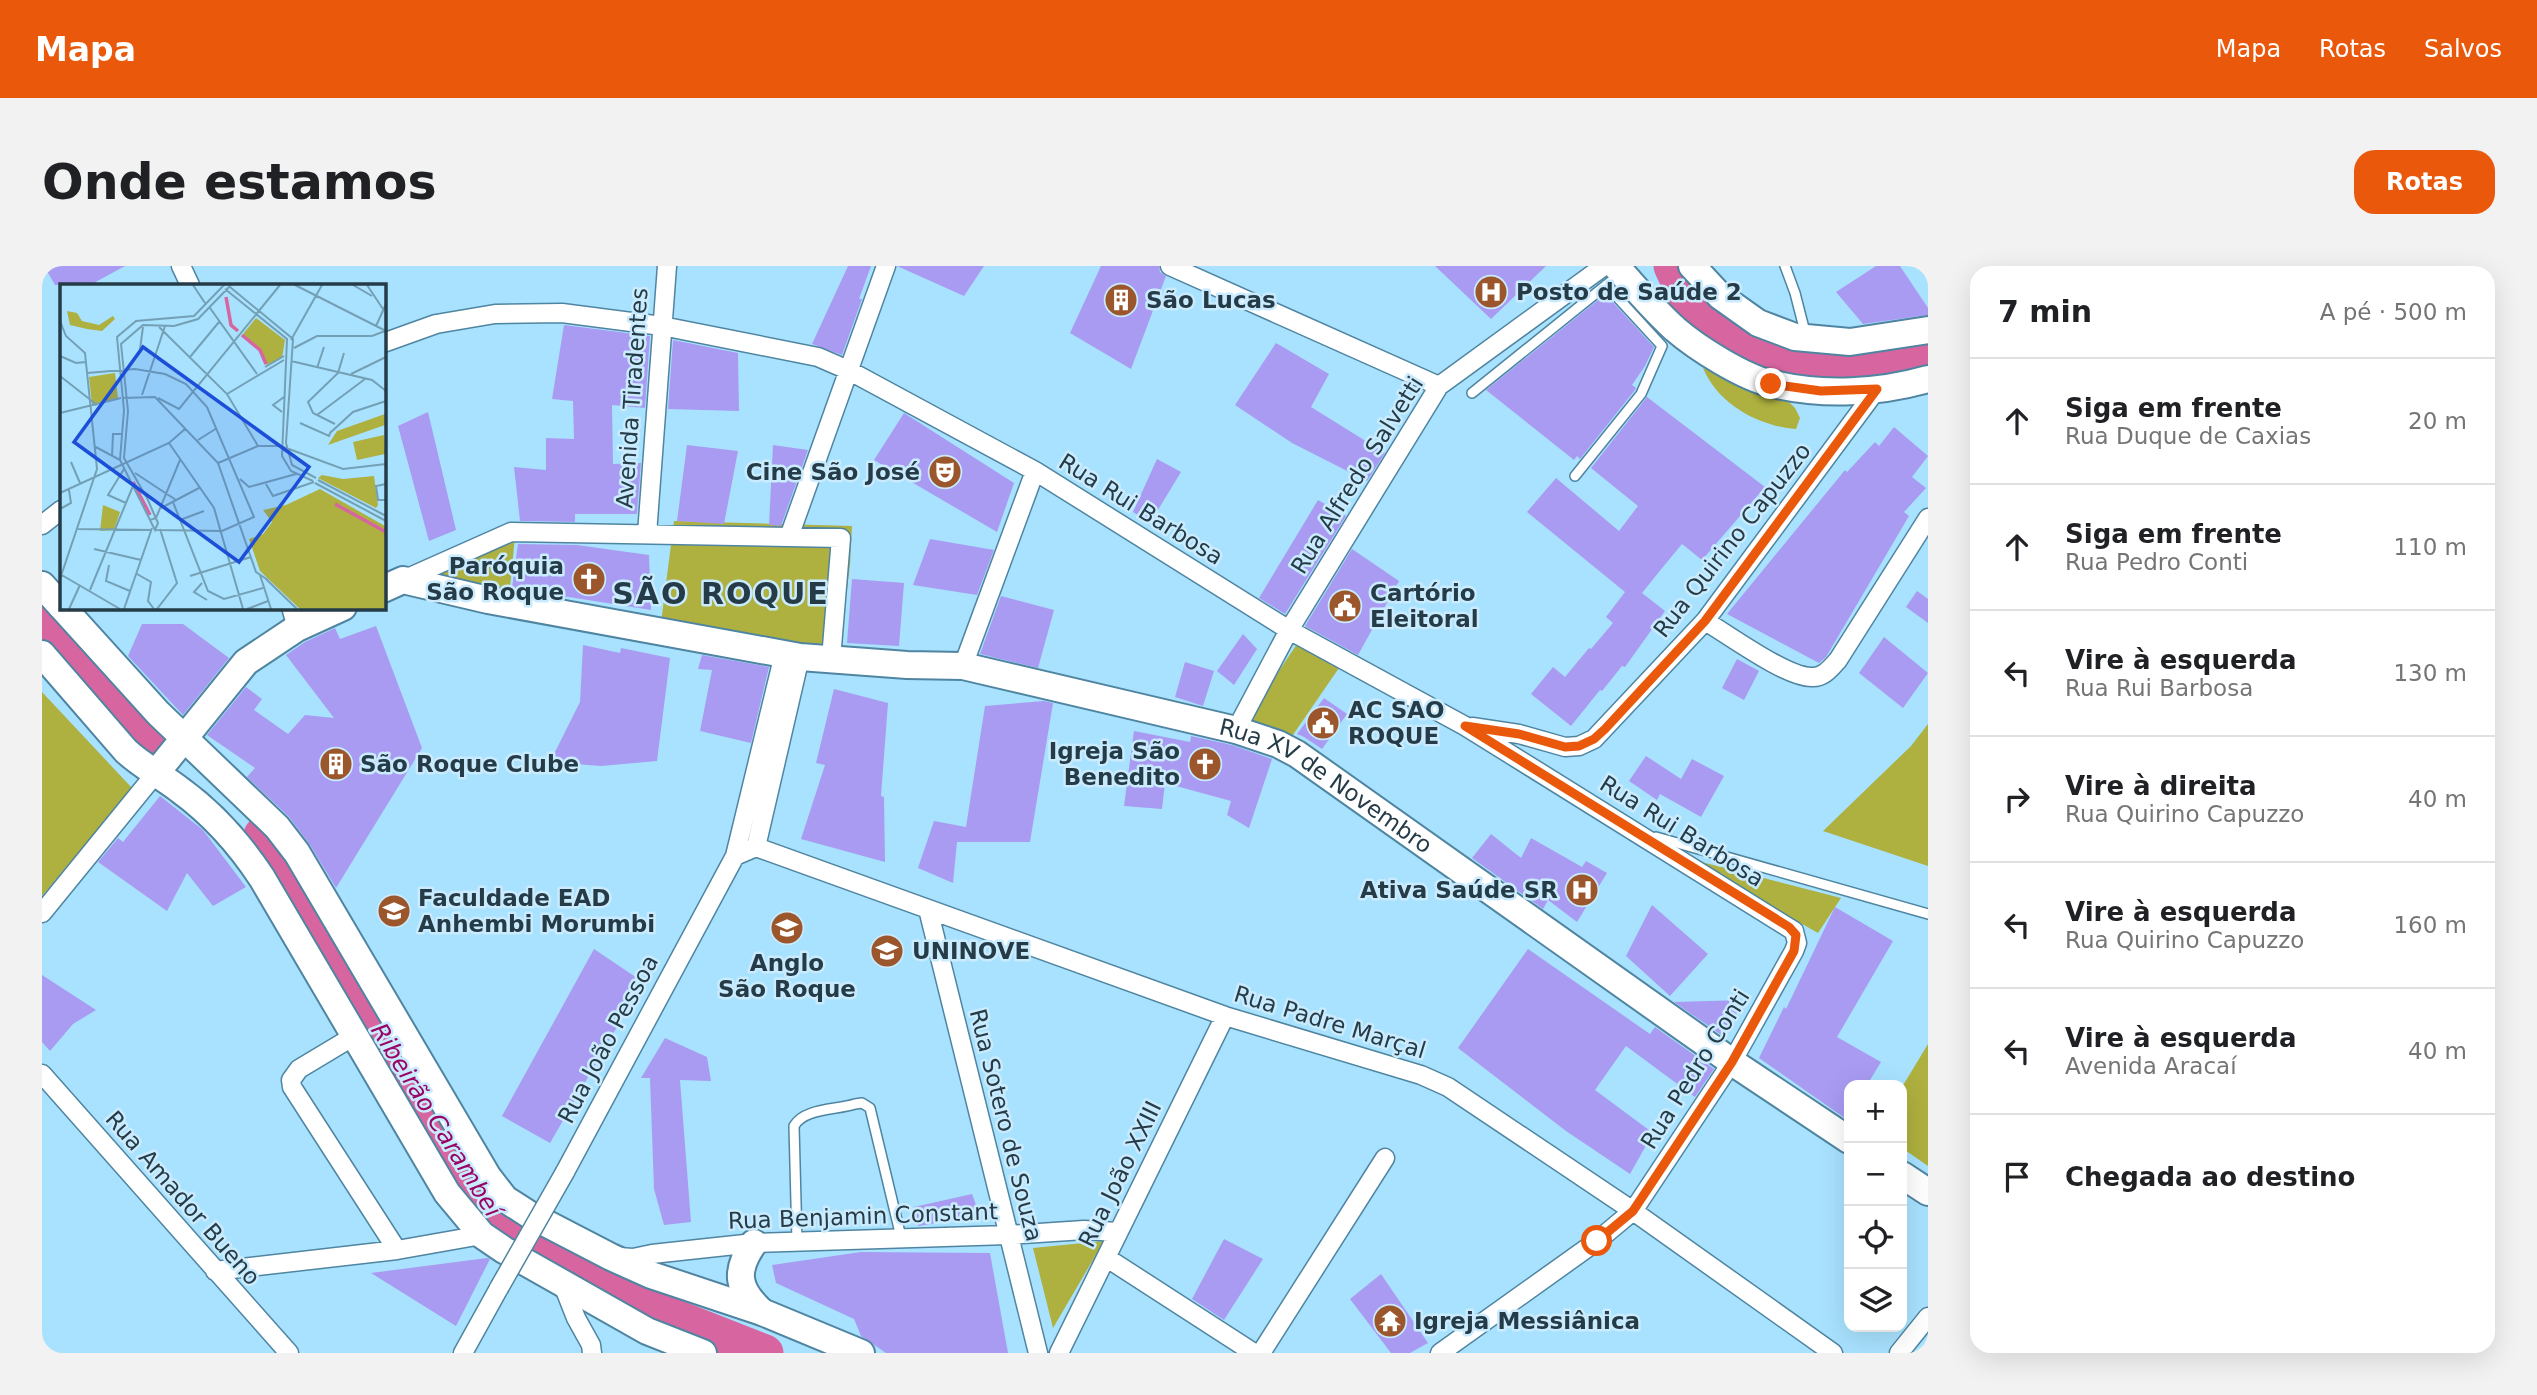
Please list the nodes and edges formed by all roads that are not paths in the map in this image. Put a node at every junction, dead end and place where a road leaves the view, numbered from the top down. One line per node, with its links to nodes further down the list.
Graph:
1 (181, 266): 8 (street)
2 (667, 266): 9 (street, Avenida Tiradentes)
3 (886, 266): 13 (street)
4 (1170, 266): 15 (street)
5 (1692, 266): 11 (main road)
6 (1784, 266): 11 (lane)
7 (1612, 272): 15 (street, Rua Alfredo Salvetti); 16 (main road); 17 (lane); 19 (lane)
8 (190, 284)
9 (662, 326): 12 (street, Rua Rui Barbosa); 13 (street, Rua Rui Barbosa); 23 (street, Avenida Tiradentes)
10 (1928, 330): 11 (main road)
11 (1806, 338)
12 (385, 342)
13 (848, 370): 18 (street, Rua Rui Barbosa); 24 (street)
14 (1928, 379): 16 (main road)
15 (1439, 386): 32 (street, Rua Alfredo Salvetti)
16 (1877, 389): 31 (street, Rua Quirino Capuzzo)
17 (1472, 393)
18 (1035, 471): 32 (street, Rua Rui Barbosa); 36 (street)
19 (1575, 476)
20 (60, 511): 22 (street)
21 (1928, 518): 31 (street)
22 (42, 525)
23 (647, 534): 24 (street); 25 (street)
24 (789, 537): 35 (street)
25 (393, 584): 34 (main road, Rua XV de Novembro)
26 (42, 585): 27 (main road)
27 (60, 605)
28 (64, 609): 39 (main road)
29 (334, 609): 30 (main road)
30 (294, 618): 39 (main road)
31 (1705, 621): 37 (street, Rua Quirino Capuzzo)
32 (1289, 630): 37 (street, Rua Rui Barbosa); 38 (street, Rua Alfredo Salvetti)
33 (42, 654): 40 (main road)
34 (792, 656): 35 (main road, Rua XV de Novembro); 42 (street); 43 (street, Rua João Pessoa)
35 (831, 659): 36 (main road, Rua XV de Novembro)
36 (963, 666): 38 (main road, Rua XV de Novembro)
37 (1465, 726): 41 (street, Rua Rui Barbosa)
38 (1236, 730): 50 (main road, Rua XV de Novembro)
39 (186, 739): 40 (main road); 64 (main road)
40 (156, 773): 45 (street); 49 (main road)
41 (1634, 830): 46 (lane); 47 (street, Rua Rui Barbosa)
42 (756, 847): 43 (street); 44 (street, Rua Padre Marçal)
43 (735, 856): 71 (street, Rua João Pessoa, bridge)
44 (928, 909): 48 (street, Rua Padre Marçal); 59 (street, Rua Sotero de Souza)
45 (42, 913)
46 (1928, 914)
47 (1794, 951): 50 (street, Rua Pedro Conti)
48 (1225, 1016): 56 (street, Rua Padre Marçal); 57 (street, Rua João XXIII)
49 (355, 1036): 58 (main road); 63 (street)
50 (1732, 1062): 52 (main road, Rua XV de Novembro); 56 (street, Rua Pedro Conti)
51 (42, 1074): 66 (street, Rua Amador Bueno)
52 (1844, 1137)
53 (1385, 1158): 78 (street)
54 (1907, 1178): 55 (main road)
55 (1928, 1192)
56 (1633, 1211): 79 (street, Rua Pedro Conti); 80 (street, Rua Padre Marçal)
57 (1118, 1232): 59 (street, Rua Benjamin Constant); 65 (street, Rua João XXIII)
58 (482, 1235): 63 (street); 67 (main road)
59 (1008, 1235): 60 (street, Rua Benjamin Constant); 75 (street, Rua Sotero de Souza)
60 (901, 1237): 61 (street, Rua Benjamin Constant); 61 (lane)
61 (797, 1241): 62 (street, Rua Benjamin Constant)
62 (754, 1243): 64 (street, Rua Benjamin Constant); 68 (main road)
63 (397, 1250): 66 (street)
64 (611, 1257): 68 (main road)
65 (1107, 1258): 76 (street, Rua João XXIII); 77 (street)
66 (215, 1271): 70 (street, Rua Amador Bueno)
67 (563, 1285): 72 (street); 73 (main road)
68 (762, 1312): 74 (main road)
69 (1928, 1317): 81 (street)
70 (289, 1353)
71 (463, 1353)
72 (592, 1353)
73 (703, 1353)
74 (861, 1353)
75 (1038, 1353)
76 (1059, 1353)
77 (1254, 1353)
78 (1261, 1353)
79 (1440, 1353)
80 (1833, 1353)
81 (1899, 1353)

